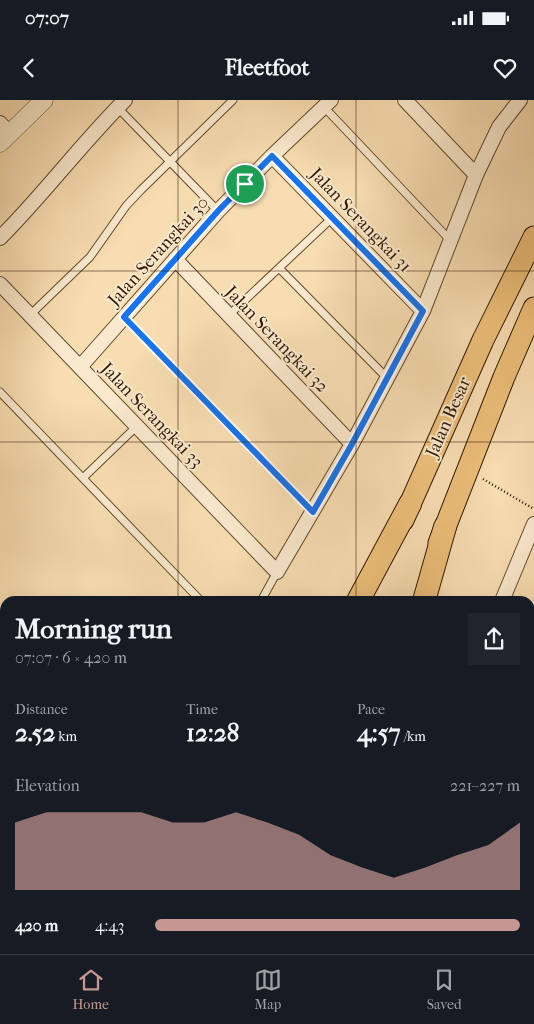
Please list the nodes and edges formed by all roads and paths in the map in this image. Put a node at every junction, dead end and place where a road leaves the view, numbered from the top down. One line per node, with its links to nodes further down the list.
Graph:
1 (44, 100): 7 (street)
2 (233, 100): 9 (lane)
3 (404, 100): 10 (street)
4 (514, 102): 10 (street)
5 (122, 104): 9 (lane); 14 (street)
6 (327, 104): 8 (street, Jalan Serangkai 30); 15 (lane)
7 (3, 133)
8 (272, 156): 11 (street, Jalan Serangkai 30); 12 (street, Jalan Serangkai 31)
9 (170, 162): 11 (lane); 21 (lane)
10 (476, 175): 15 (street)
11 (218, 211): 16 (street, Jalan Serangkai 30)
12 (332, 218): 17 (lane); 20 (street, Jalan Serangkai 31)
13 (534, 237): 31 (main road, Jalan Besar)
14 (0, 238)
15 (450, 240): 20 (street)
16 (176, 259): 22 (street, Jalan Serangkai 32); 23 (street, Jalan Serangkai 30)
17 (279, 268): 22 (lane); 25 (lane)
18 (0, 284): 21 (street, Jalan Serangkai 33)
19 (534, 308): 29 (main road, Jalan Besar)
20 (423, 311): 25 (street)
21 (30, 315): 24 (street, Jalan Serangkai 33)
22 (229, 315): 28 (street, Jalan Serangkai 32)
23 (124, 317): 24 (street, Jalan Serangkai 30); 33 (lane)
24 (80, 367): 27 (street, Jalan Serangkai 33)
25 (387, 378): 28 (street)
26 (0, 392): 30 (lane)
27 (137, 426): 30 (lane); 36 (street, Jalan Serangkai 33)
28 (352, 444): 33 (street)
29 (468, 468): 32 (path); 35 (main road, Jalan Besar)
30 (83, 478): 37 (lane)
31 (410, 504): 39 (highway); 40 (main road, Jalan Besar)
32 (534, 509)
33 (313, 512): 36 (street)
34 (534, 524): 43 (street)
35 (445, 527): 41 (main road, Jalan Besar); 42 (highway)
36 (277, 572): 38 (lane)
37 (196, 596)
38 (264, 596)
39 (361, 596)
40 (372, 596)
41 (417, 596)
42 (425, 596)
43 (504, 596)

